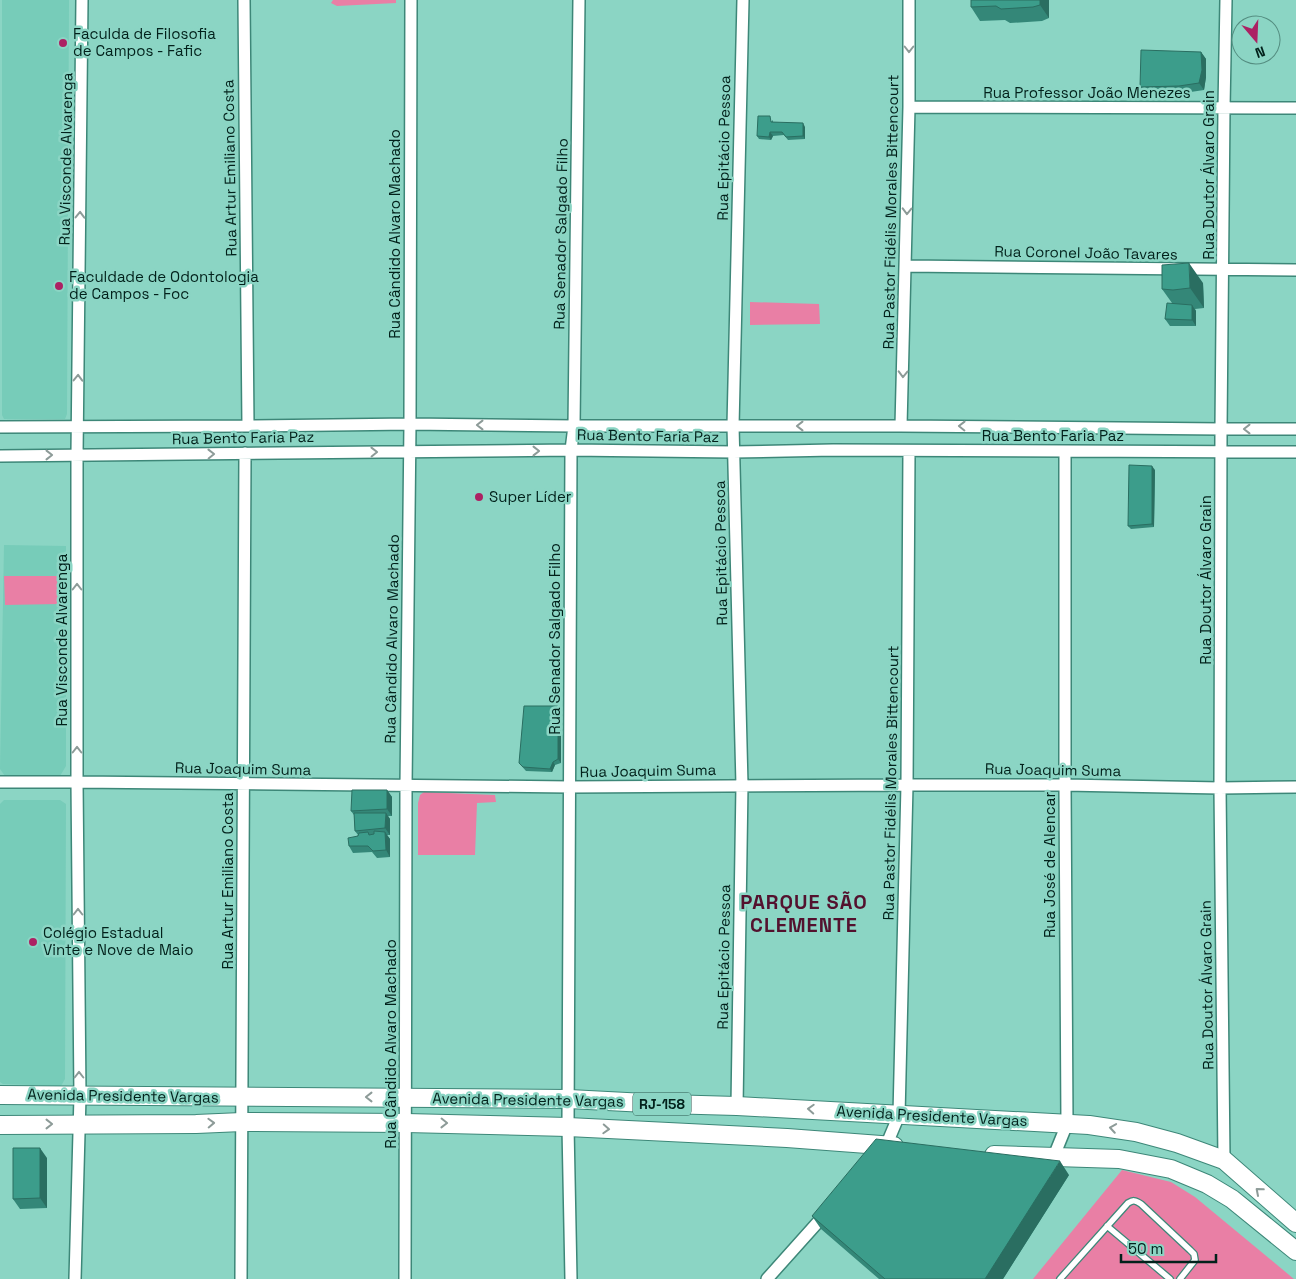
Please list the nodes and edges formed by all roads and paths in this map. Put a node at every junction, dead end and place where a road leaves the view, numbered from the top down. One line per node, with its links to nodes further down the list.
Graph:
1 (82, 0): 20 (street, Rua Visconde Alvarenga, one-way to 1)
2 (244, 0): 15 (street, Rua Artur Emiliano Costa)
3 (411, 0): 14 (street, Rua Cândido Alvaro Machado)
4 (579, 0): 16 (street, Rua Senador Salgado Filho)
5 (743, 0): 17 (street, Rua Epitácio Pessoa)
6 (909, 0): 8 (street, Rua Pastor Fidélis Morales Bittencourt, one-way to 8)
7 (1226, 0): 9 (street, Rua Doutor Álvaro Grain)
8 (909, 107): 9 (street, Rua Professor João Menezes); 11 (street, Rua Pastor Fidélis Morales Bittencourt, one-way to 11)
9 (1224, 108): 10 (street, Rua Professor João Menezes); 12 (street, Rua Doutor Álvaro Grain)
10 (1296, 108)
11 (906, 266): 12 (street, Rua Coronel João Tavares); 18 (street, Rua Pastor Fidélis Morales Bittencourt, one-way to 18)
12 (1223, 269): 13 (street, Rua Coronel João Tavares); 21 (street, Rua Doutor Álvaro Grain)
13 (1296, 270)
14 (410, 424): 15 (street, Rua Bento Faria Paz); 16 (street, Rua Bento Faria Paz, one-way to 14); 26 (street, Rua Cândido Alvaro Machado)
15 (248, 426): 20 (street, Rua Bento Faria Paz)
16 (574, 426): 17 (street, Rua Bento Faria Paz); 23 (street, Rua Senador Salgado Filho)
17 (733, 426): 18 (street, Rua Bento Faria Paz, one-way to 17); 27 (street, Rua Epitácio Pessoa)
18 (902, 426): 21 (street, Rua Bento Faria Paz, one-way to 18)
19 (0, 427): 20 (street, Rua Bento Faria Paz)
20 (78, 427): 31 (street, Rua Visconde Alvarenga)
21 (1221, 429): 22 (street, Rua Bento Faria Paz, one-way to 21); 28 (street, Rua Doutor Álvaro Grain)
22 (1296, 429)
23 (571, 450): 26 (street, Rua Bento Faria Paz, one-way to 23); 27 (street, Rua Bento Faria Paz); 40 (street, Rua Senador Salgado Filho)
24 (909, 451): 25 (street, Rua Bento Faria Paz); 27 (street, Rua Bento Faria Paz); 36 (street, Rua Pastor Fidélis Morales Bittencourt)
25 (1065, 451): 28 (street, Rua Bento Faria Paz); 38 (street, Rua José de Alencar)
26 (409, 452): 30 (street, Rua Bento Faria Paz, one-way to 26); 39 (street, Rua Cândido Alvaro Machado)
27 (733, 452): 37 (street, Rua Epitácio Pessoa)
28 (1221, 452): 29 (street, Rua Bento Faria Paz); 42 (street, Rua Doutor Álvaro Grain)
29 (1296, 452)
30 (245, 453): 31 (street, Rua Bento Faria Paz, one-way to 30); 35 (street, Rua Artur Emiliano Costa)
31 (77, 455): 32 (street, Rua Bento Faria Paz, one-way to 31); 34 (street, Rua Visconde Alvarenga, one-way to 31)
32 (0, 456)
33 (0, 782): 34 (street, Rua Joaquim Suma)
34 (77, 782): 35 (street, Rua Joaquim Suma); 44 (street, Rua Visconde Alvarenga, one-way to 34)
35 (244, 784): 39 (street, Rua Joaquim Suma); 45 (street, Rua Artur Emiliano Costa)
36 (907, 784): 37 (street, Rua Joaquim Suma); 38 (street, Rua Joaquim Suma); 49 (street, Rua Pastor Fidélis Morales Bittencourt)
37 (742, 785): 40 (street, Rua Joaquim Suma); 48 (street, Rua Epitácio Pessoa)
38 (1065, 785): 42 (street, Rua Joaquim Suma); 53 (street, Rua José de Alencar)
39 (406, 786): 40 (street, Rua Joaquim Suma); 46 (street, Rua Cândido Alvaro Machado)
40 (570, 787): 47 (street, Rua Senador Salgado Filho)
41 (1296, 787): 42 (street, Rua Joaquim Suma)
42 (1220, 788): 61 (street, Rua Doutor Álvaro Grain)
43 (0, 1095): 44 (main road, Avenida Presidente Vargas / RJ-158)
44 (80, 1096): 45 (main road, Avenida Presidente Vargas / RJ-158); 52 (street, Rua Visconde Alvarenga)
45 (242, 1097): 46 (main road, Avenida Presidente Vargas / RJ-158, one-way to 45); 50 (street, Rua Artur Emiliano Costa)
46 (406, 1097): 47 (main road, Avenida Presidente Vargas / RJ-158); 51 (street, Rua Cândido Alvaro Machado)
47 (569, 1099): 48 (main road, Avenida Presidente Vargas / RJ-158); 55 (street, Rua Senador Salgado Filho)
48 (737, 1106): 49 (main road, Avenida Presidente Vargas / RJ-158, one-way to 48)
49 (900, 1115): 53 (main road, Avenida Presidente Vargas / RJ-158); 56 (street)
50 (242, 1122): 51 (main road, Avenida Presidente Vargas / RJ-158); 52 (main road, Avenida Presidente Vargas / RJ-158, one-way to 50); 67 (street, Rua Artur Emiliano Costa)
51 (406, 1123): 55 (main road, Avenida Presidente Vargas / RJ-158, one-way to 55); 68 (street, Rua Cândido Alvaro Machado)
52 (79, 1124): 54 (main road, Avenida Presidente Vargas / RJ-158, one-way to 52); 66 (street, Rua Visconde Alvarenga)
53 (1067, 1124): 59 (street, Rua José de Alencar); 61 (main road, Avenida Presidente Vargas / RJ-158, one-way to 53)
54 (0, 1125)
55 (568, 1127): 56 (main road, Avenida Presidente Vargas / RJ-158, one-way to 56); 69 (street, Rua Senador Salgado Filho)
56 (886, 1146): 57 (main road, Avenida Presidente Vargas / RJ-158); 60 (street)
57 (910, 1147)
58 (977, 1153): 59 (main road)
59 (1054, 1156): 65 (main road)
60 (873, 1160)
61 (1224, 1160): 63 (main road, Avenida Presidente Vargas / RJ-158, one-way to 61)
62 (833, 1205): 70 (street)
63 (1296, 1223)
64 (1106, 1226): 71 (lane); 72 (lane); 73 (lane)
65 (1296, 1251)
66 (75, 1279)
67 (240, 1279)
68 (405, 1279)
69 (571, 1279)
70 (767, 1279)
71 (1060, 1279)
72 (1170, 1279)
73 (1180, 1279)

